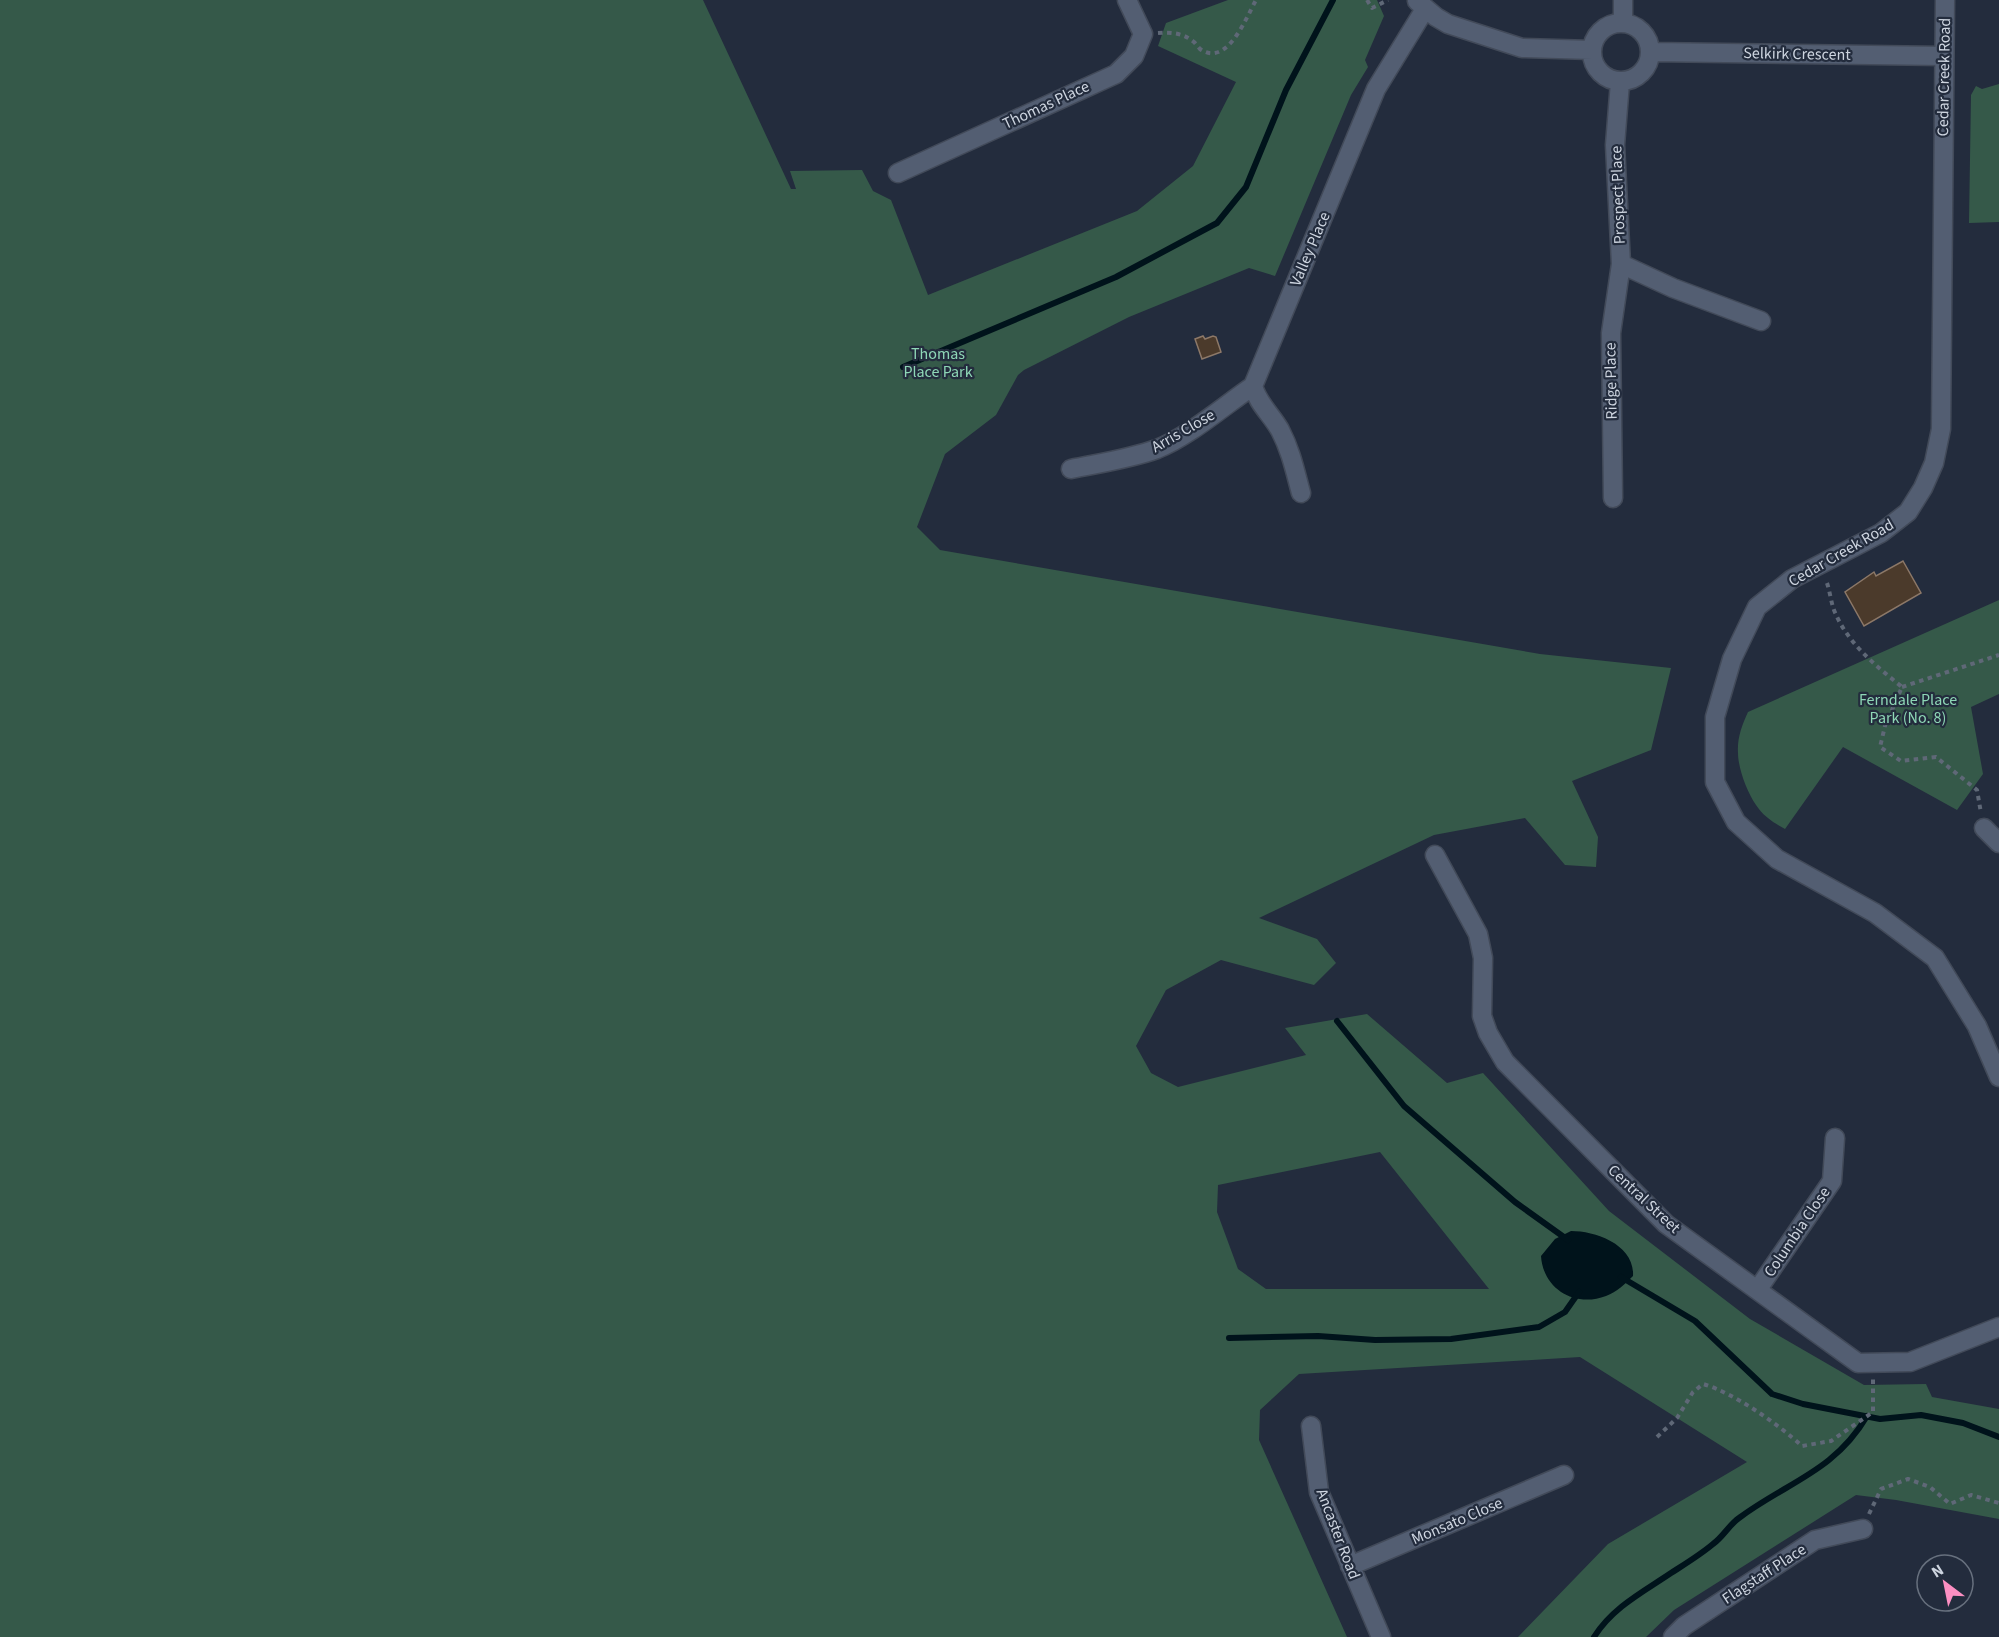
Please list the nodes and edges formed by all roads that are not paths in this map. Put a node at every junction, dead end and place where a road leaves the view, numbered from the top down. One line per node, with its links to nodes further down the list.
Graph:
1 (1127, 0): 10 (street, Thomas Place)
2 (1623, 0): 5 (street)
3 (1945, 0): 8 (street, Cedar Creek Road)
4 (1420, 4): 6 (street); 13 (street, Valley Place)
5 (1623, 23): 6 (street); 7 (street)
6 (1592, 50): 9 (street)
7 (1651, 52): 8 (street, Selkirk Crescent); 9 (street)
8 (1943, 56): 20 (street, Cedar Creek Road)
9 (1620, 82): 11 (street, Prospect Place)
10 (898, 173)
11 (1621, 264): 12 (street, Prospect Place); 16 (street, Ridge Place)
12 (1761, 321)
13 (1253, 386): 14 (street, Arris Close); 15 (street)
14 (1071, 469)
15 (1301, 494)
16 (1613, 498)
17 (1984, 828): 18 (street)
18 (1999, 843)
19 (1435, 855): 22 (street, Central Street)
20 (1999, 1077)
21 (1835, 1138): 22 (street, Columbia Close)
22 (1758, 1289): 23 (street, Central Street)
23 (1999, 1327)
24 (1311, 1426): 27 (street, Ancaster Road)
25 (1564, 1475): 27 (street, Monsato Close)
26 (1863, 1529): 29 (street, Flagstaff Place)
27 (1350, 1566): 28 (street, Ancaster Road)
28 (1382, 1637)
29 (1673, 1637)

